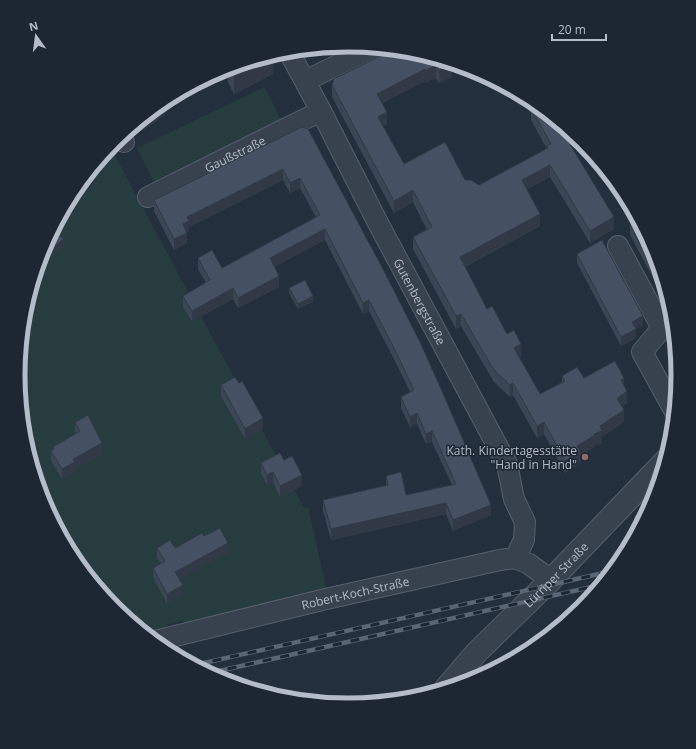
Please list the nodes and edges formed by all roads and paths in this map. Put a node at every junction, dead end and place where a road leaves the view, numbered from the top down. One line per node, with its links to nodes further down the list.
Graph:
1 (364, 52): 3 (street)
2 (292, 57): 3 (street, Gutenbergstraße)
3 (305, 81): 4 (street, Gutenbergstraße)
4 (321, 111): 5 (street, Gaußstraße); 9 (street, Gutenbergstraße)
5 (148, 197)
6 (618, 246): 7 (street)
7 (669, 402)
8 (656, 470): 10 (street, Lürriper Straße)
9 (516, 558): 10 (street); 11 (street, Robert-Koch-Straße)
10 (551, 580): 12 (street, Lürriper Straße)
11 (163, 639)
12 (453, 680)

